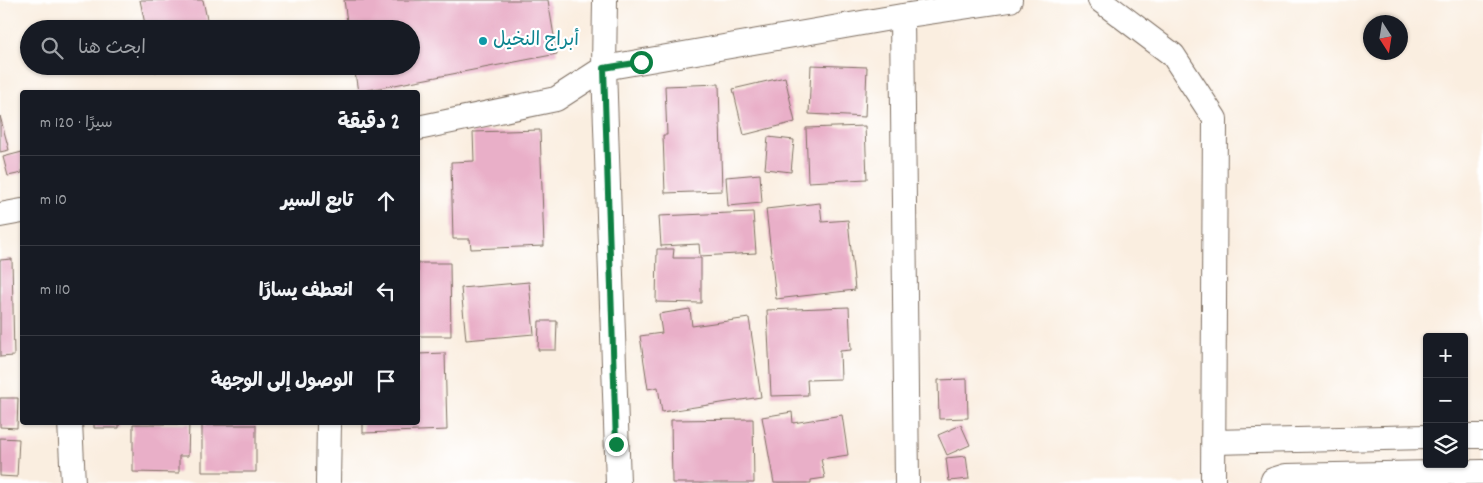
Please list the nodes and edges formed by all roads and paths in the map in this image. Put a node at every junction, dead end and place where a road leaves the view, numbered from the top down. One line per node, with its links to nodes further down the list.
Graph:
1 (605, 0): 5 (street)
2 (1010, 0): 4 (street)
3 (1100, 0): 14 (street)
4 (902, 16): 5 (street); 20 (street)
5 (604, 68): 6 (street); 19 (street)
6 (420, 128)
7 (20, 211): 8 (street)
8 (0, 215)
9 (70, 425): 17 (street)
10 (329, 425): 18 (street)
11 (1468, 436): 12 (street)
12 (1483, 436)
13 (1423, 437): 14 (street)
14 (1214, 442): 21 (street)
15 (1483, 472): 16 (street)
16 (1380, 478): 22 (street)
17 (72, 483)
18 (328, 483)
19 (618, 483)
20 (907, 483)
21 (1213, 483)
22 (1272, 483)

